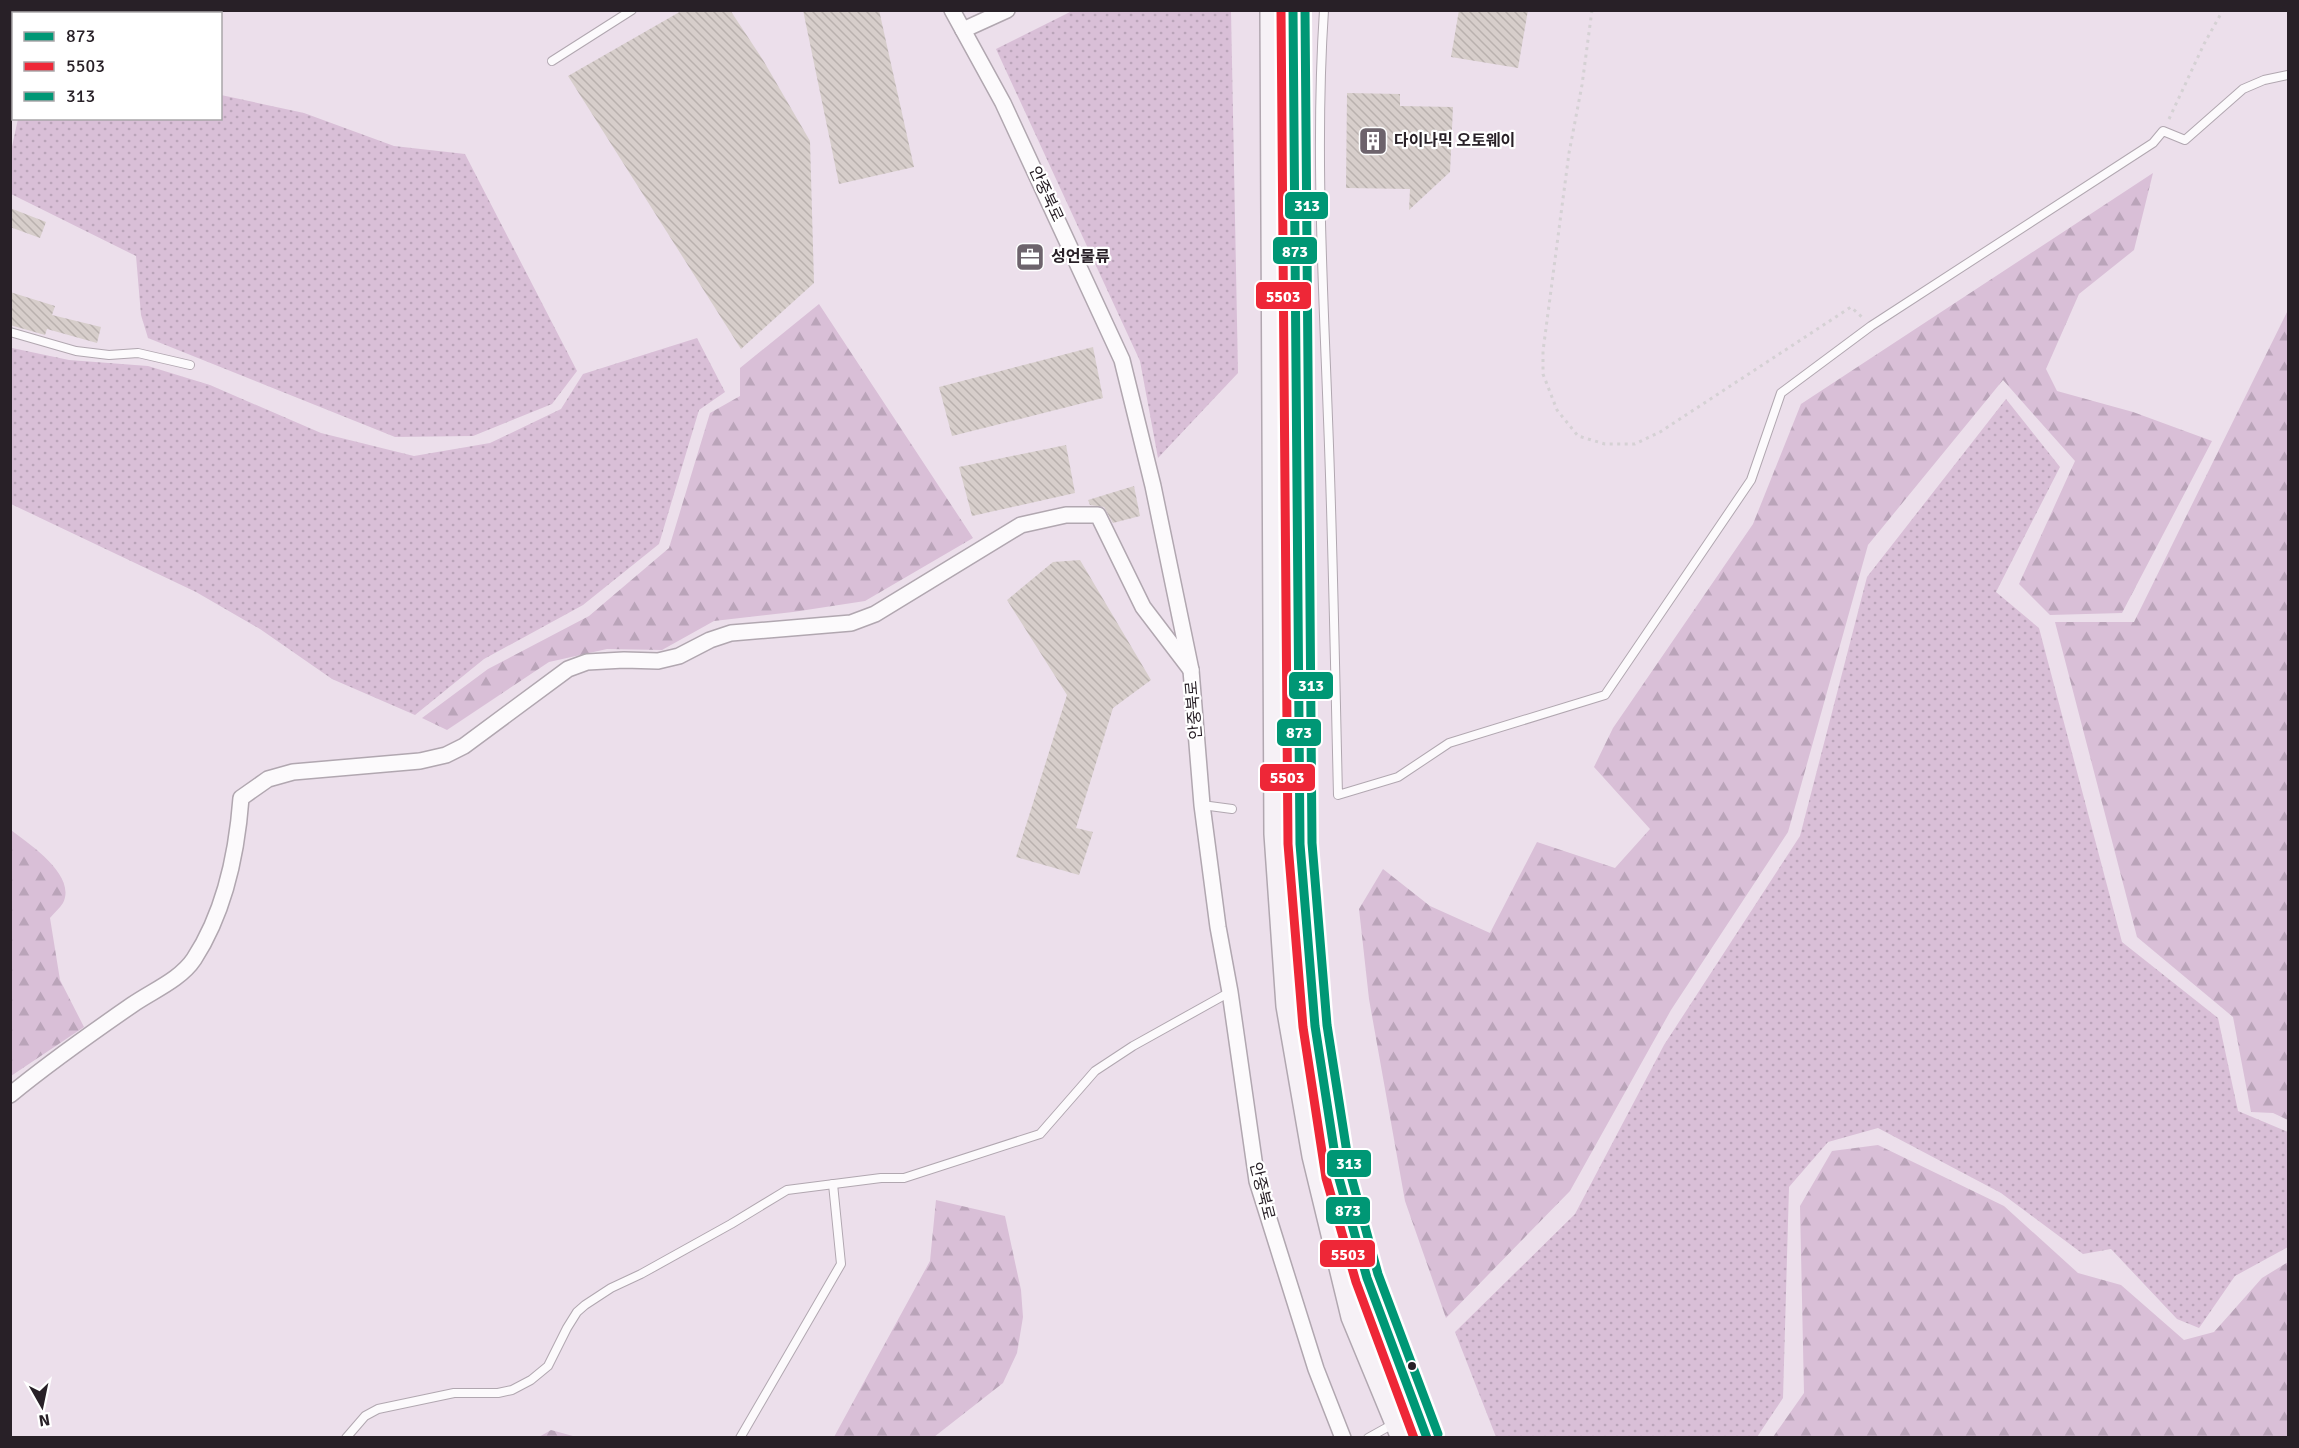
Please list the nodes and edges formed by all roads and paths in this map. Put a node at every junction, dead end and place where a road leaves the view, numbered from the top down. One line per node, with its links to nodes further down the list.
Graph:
1 (632, 10): 10 (lane)
2 (952, 10): 9 (street, 안중북로)
3 (1007, 10): 9 (street)
4 (1271, 10): 23 (street)
5 (1293, 10): 22 (street)
6 (1324, 10): 13 (lane)
7 (1592, 10): 13 (path)
8 (2223, 10): 12 (path)
9 (963, 30): 16 (street, 안중북로)
10 (552, 61)
11 (2289, 75): 12 (lane)
12 (2163, 131): 13 (lane)
13 (1871, 326)
14 (10, 332): 15 (lane)
15 (190, 365)
16 (1191, 670): 17 (street, 안중북로); 20 (street)
17 (1202, 805): 18 (lane); 19 (street, 안중북로)
18 (1232, 809)
19 (1230, 992): 21 (lane); 26 (street, 안중북로)
20 (10, 1095)
21 (833, 1184): 24 (lane); 25 (lane)
22 (1419, 1417): 23 (lane); 28 (street)
23 (1398, 1430): 27 (lane)
24 (346, 1437)
25 (740, 1437)
26 (1343, 1437)
27 (1368, 1437)
28 (1427, 1437)

